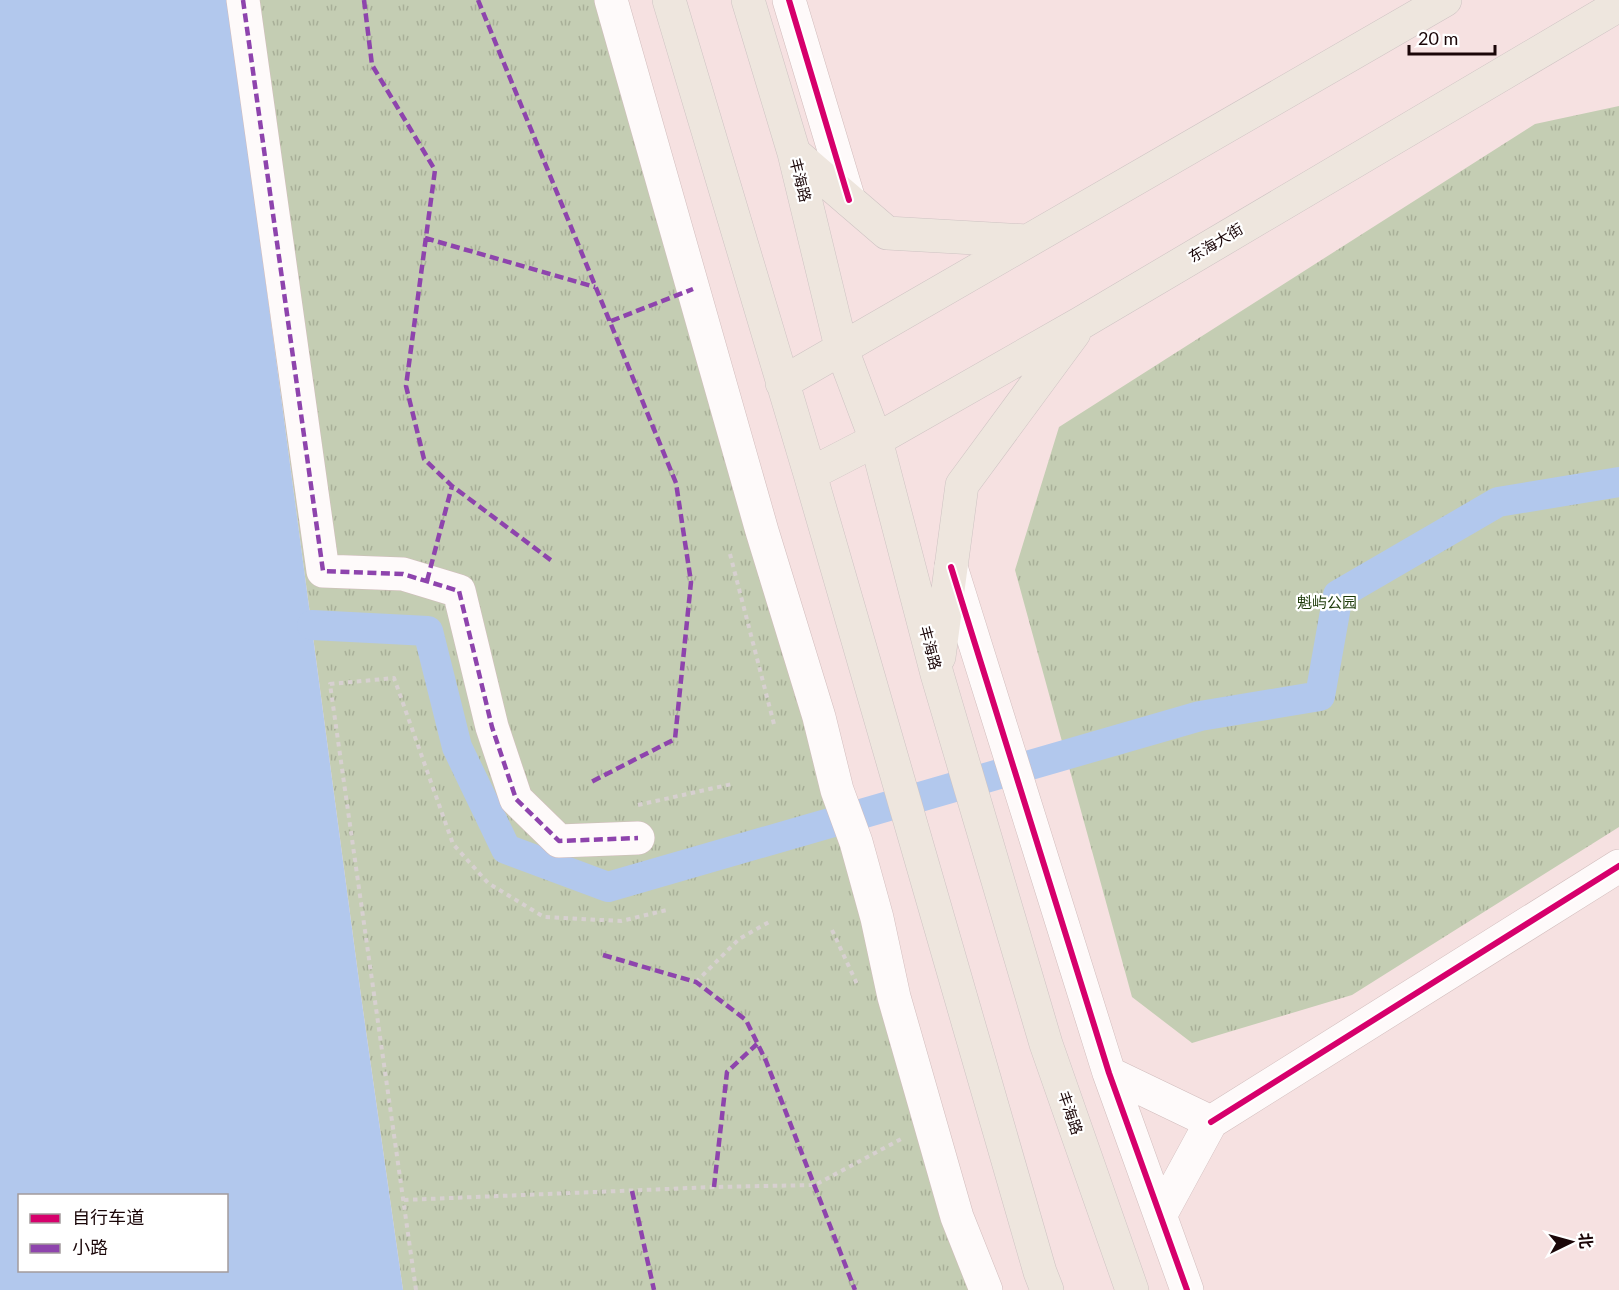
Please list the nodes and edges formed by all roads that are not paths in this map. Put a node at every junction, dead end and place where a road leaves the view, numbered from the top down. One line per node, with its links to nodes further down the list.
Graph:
1 (243, 0): 18 (street)
2 (611, 0): 23 (street)
3 (669, 0): 13 (main road)
4 (748, 0): 8 (main road, 丰海路)
5 (789, 0): 9 (street)
6 (1445, 0): 10 (main road)
7 (1619, 5): 11 (main road, 东海大街)
8 (794, 153): 9 (main road); 12 (main road, 丰海路)
9 (849, 200): 10 (main road)
10 (1027, 241): 12 (main road)
11 (1081, 323): 14 (main road, 东海大街); 16 (main road)
12 (841, 347): 13 (main road); 14 (main road, 丰海路)
13 (782, 382): 15 (main road)
14 (876, 440): 15 (main road, 东海大街); 17 (main road, 丰海路)
15 (810, 474): 24 (main road)
16 (951, 567): 17 (main road); 20 (street)
17 (937, 674): 25 (main road, 丰海路)
18 (638, 838)
19 (1619, 866): 21 (street)
20 (1109, 1073): 21 (street); 22 (street)
21 (1211, 1122): 22 (street)
22 (1161, 1214): 26 (street)
23 (986, 1290)
24 (1047, 1290)
25 (1132, 1290)
26 (1187, 1290)

